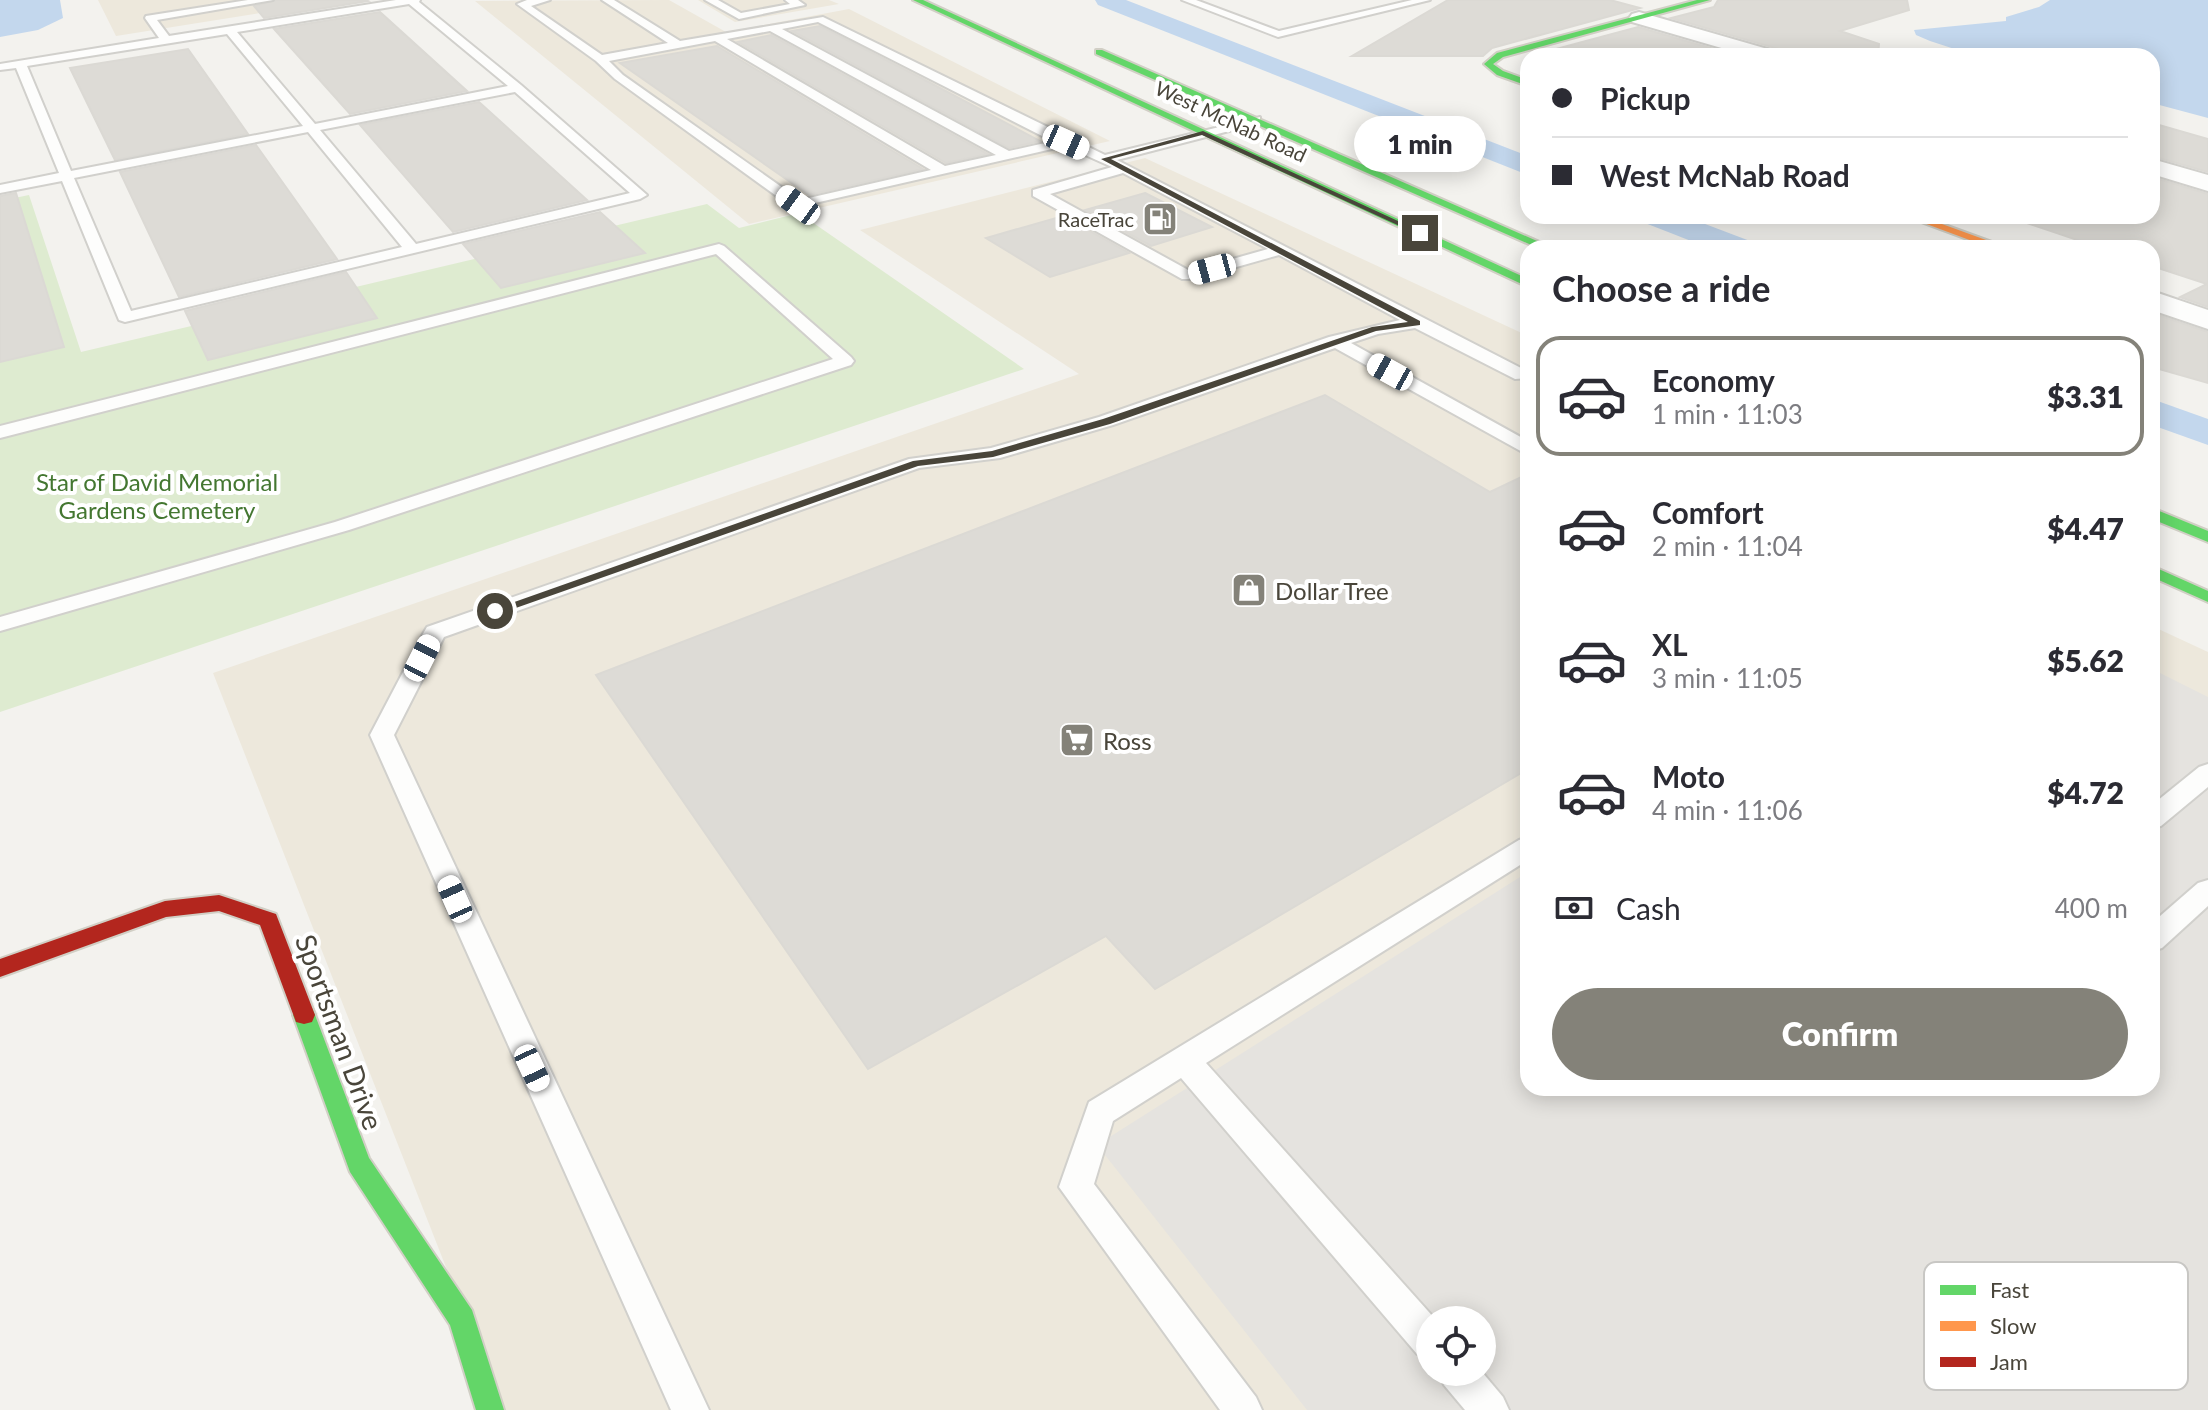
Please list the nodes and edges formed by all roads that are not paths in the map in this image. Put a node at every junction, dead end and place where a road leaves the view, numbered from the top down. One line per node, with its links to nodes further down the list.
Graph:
1 (268, 0): 15 (lane)
2 (413, 0): 13 (lane); 25 (lane)
3 (545, 0): 21 (lane)
4 (607, 0): 17 (lane)
5 (710, 0): 6 (lane)
6 (790, 0)
7 (917, 0): 28 (main road, West McNab Road)
8 (1187, 0): 9 (lane)
9 (1425, 0)
10 (1706, 0): 11 (main road)
11 (1639, 18): 18 (main road); 19 (street)
12 (772, 28): 14 (lane); 29 (lane); 30 (lane)
13 (230, 30): 15 (lane); 27 (lane)
14 (717, 38): 17 (lane); 34 (lane)
15 (166, 40): 22 (lane)
16 (1082, 44): 26 (main road, West McNab Road)
17 (679, 45): 21 (lane)
18 (1526, 48)
19 (1743, 48)
20 (1520, 50): 24 (main road)
21 (600, 59): 34 (lane)
22 (20, 64): 23 (lane); 35 (lane)
23 (0, 67)
24 (1520, 80)
25 (517, 88): 27 (lane); 41 (lane)
26 (1256, 120): 28 (lane); 39 (main road, West McNab Road)
27 (312, 128): 35 (lane); 41 (lane)
28 (1203, 133): 31 (lane); 43 (main road, West McNab Road)
29 (1066, 142): 30 (lane); 31 (lane)
30 (1008, 156): 34 (lane)
31 (1104, 159): 32 (lane)
32 (1124, 168): 42 (lane); 42 (lane)
33 (2160, 168): 36 (street)
34 (943, 171)
35 (65, 176): 37 (lane); 41 (lane)
36 (2208, 183)
37 (0, 189)
38 (1933, 224): 40 (main road)
39 (1529, 240)
40 (1979, 240)
41 (412, 249)
42 (1281, 250): 46 (lane)
43 (1520, 279)
44 (2160, 303): 45 (street)
45 (2208, 320)
46 (1417, 323): 47 (lane); 48 (lane)
47 (1335, 341): 50 (lane); 66 (lane)
48 (1520, 374)
49 (0, 432): 55 (lane)
50 (1520, 445)
51 (2160, 516): 52 (main road)
52 (2208, 537)
53 (2160, 575): 54 (main road)
54 (2208, 597)
55 (0, 624)
56 (2208, 773): 57 (lane)
57 (2160, 812)
58 (1520, 852): 62 (lane)
59 (2203, 903): 60 (lane)
60 (2160, 934)
61 (0, 968): 65 (main road, Sportsman Drive)
62 (1184, 1060): 63 (lane); 67 (lane)
63 (1416, 1325)
64 (1469, 1386): 68 (lane)
65 (490, 1410)
66 (690, 1410)
67 (1243, 1410)
68 (1490, 1410)

